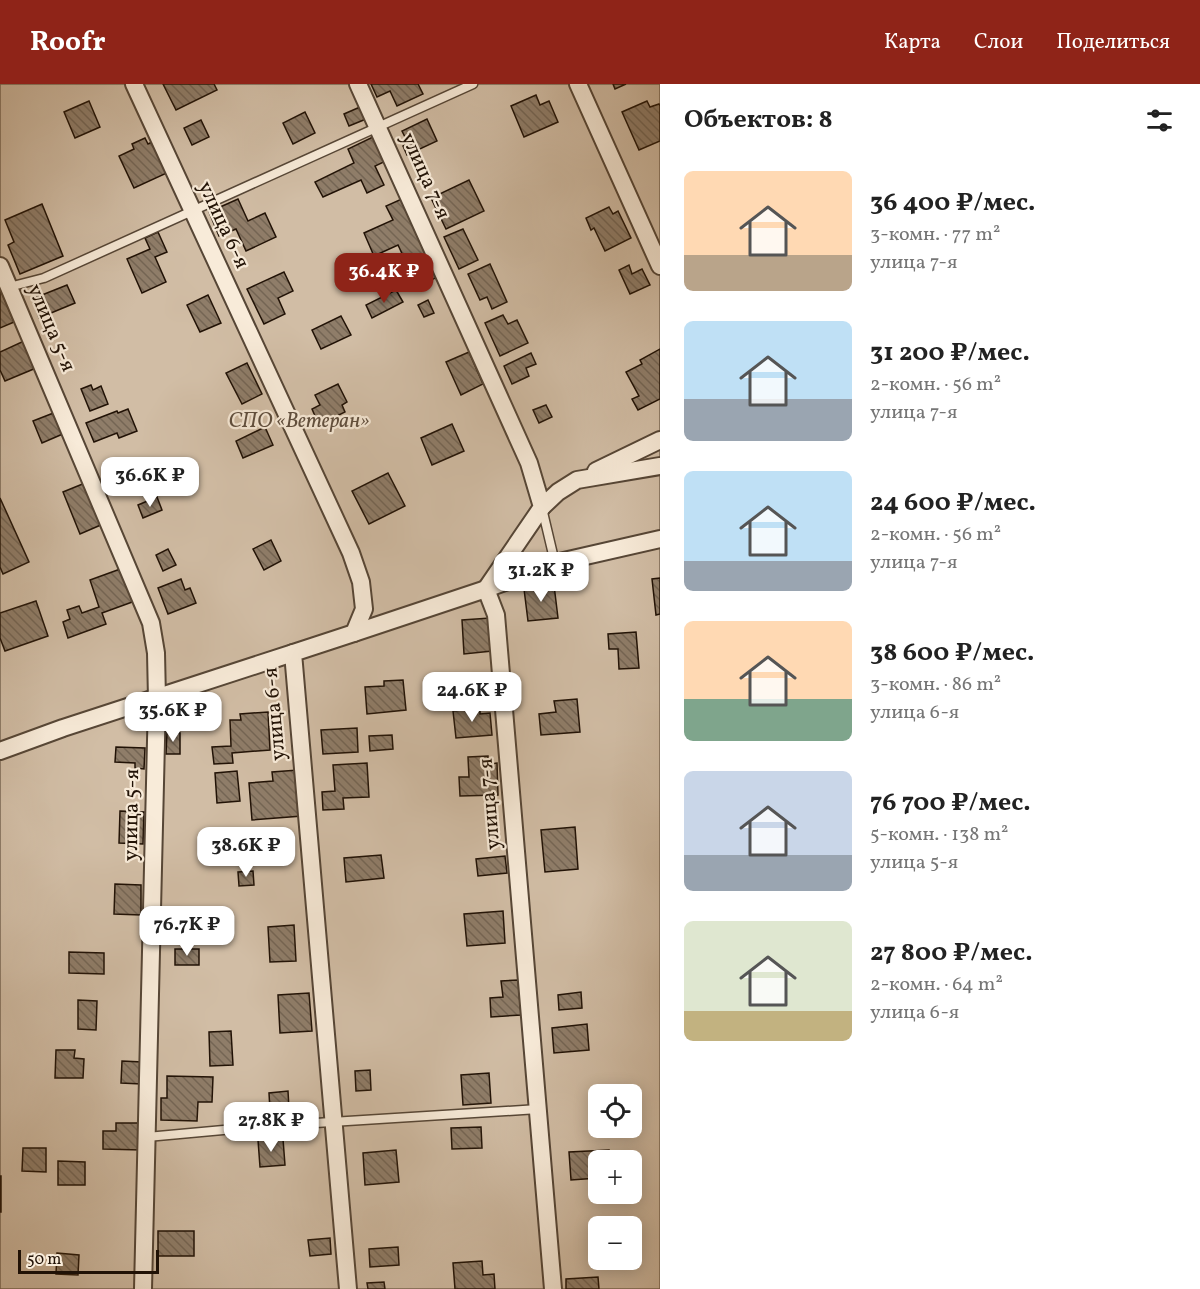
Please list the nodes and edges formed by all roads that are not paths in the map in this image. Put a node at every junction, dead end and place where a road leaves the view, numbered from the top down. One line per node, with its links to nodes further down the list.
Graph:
1 (134, 84): 6 (street, улица 6-я)
2 (358, 84): 5 (street, улица 7-я)
3 (473, 84): 5 (lane)
4 (578, 84): 8 (street)
5 (378, 127): 6 (lane); 13 (street, улица 7-я)
6 (192, 211): 9 (lane); 17 (street, улица 6-я)
7 (0, 266): 9 (street, улица 5-я)
8 (660, 266)
9 (9, 287): 19 (street, улица 5-я)
10 (660, 440): 12 (street)
11 (660, 466): 12 (street)
12 (577, 480): 13 (street)
13 (542, 507): 15 (lane); 16 (street)
14 (660, 539): 15 (street)
15 (555, 563): 16 (street)
16 (486, 589): 17 (street); 21 (street, улица 7-я)
17 (354, 633): 18 (street, улица 6-я)
18 (293, 653): 19 (street); 22 (street, улица 6-я)
19 (157, 699): 20 (street); 23 (street, улица 5-я)
20 (0, 751)
21 (539, 1109): 22 (lane); 26 (street, улица 7-я)
22 (334, 1122): 23 (lane); 25 (street, улица 6-я)
23 (147, 1137): 24 (street, улица 5-я)
24 (143, 1289)
25 (348, 1289)
26 (553, 1289)

